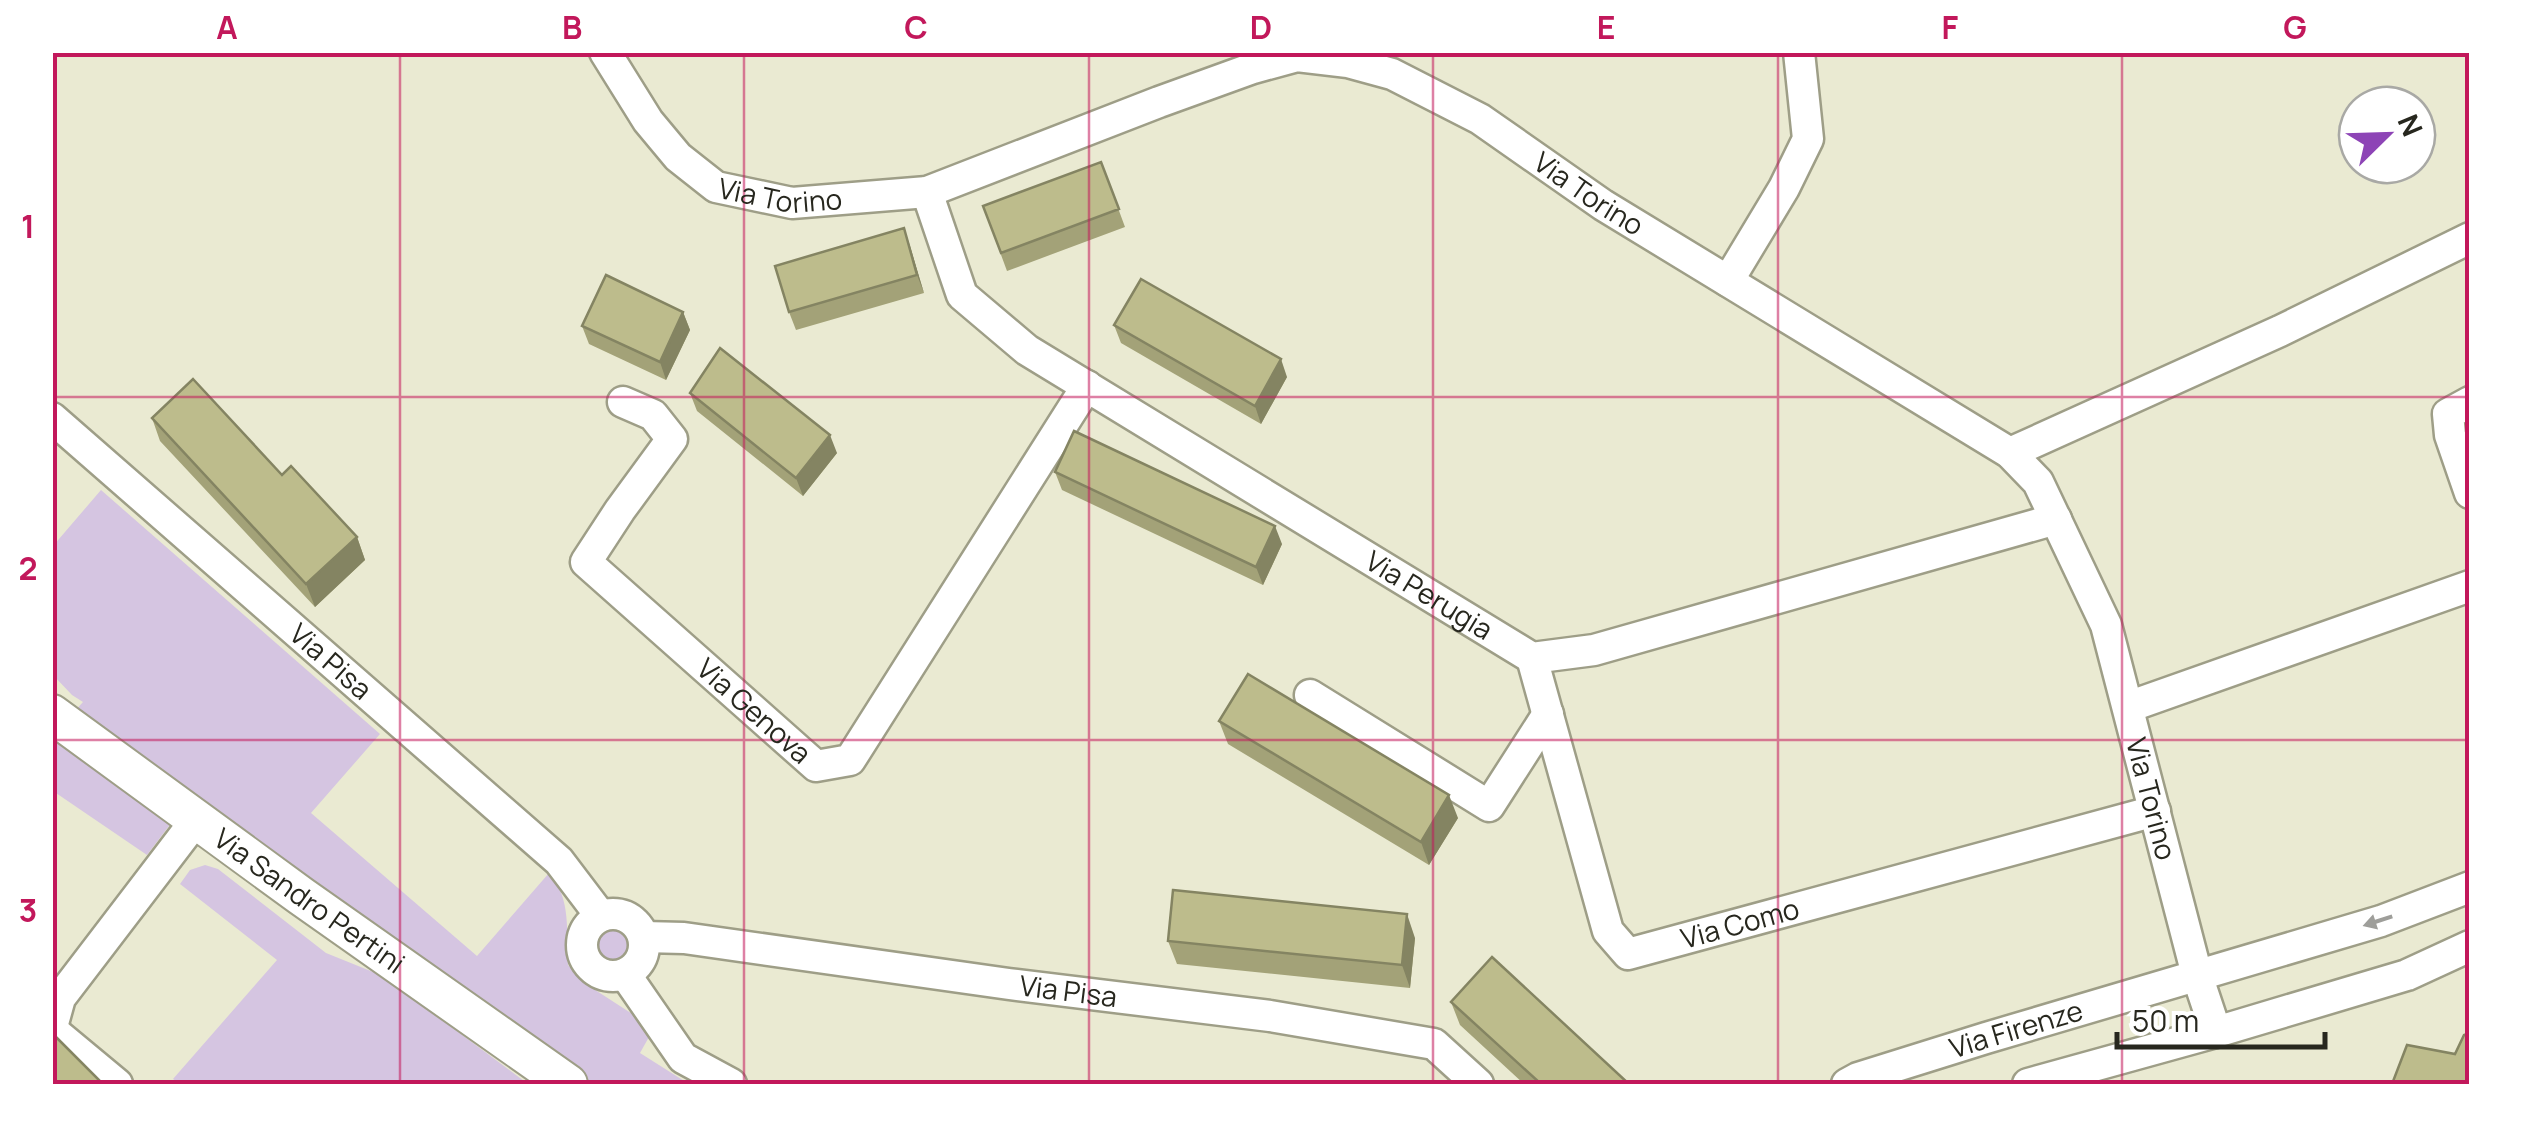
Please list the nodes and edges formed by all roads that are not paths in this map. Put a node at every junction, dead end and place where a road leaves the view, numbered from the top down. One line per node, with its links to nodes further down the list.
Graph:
1 (605, 52): 3 (street, Via Torino)
2 (1798, 52): 5 (street)
3 (927, 192): 5 (street, Via Torino); 6 (street, Via Perugia)
4 (2470, 238): 10 (street)
5 (1728, 282): 10 (street, Via Torino)
6 (1087, 386): 7 (street, Via Genova); 14 (street, Via Perugia)
7 (624, 402)
8 (2470, 402): 11 (street)
9 (52, 418): 22 (street, Via Pisa)
10 (2010, 453): 12 (street, Via Torino)
11 (2470, 493)
12 (2056, 519): 14 (street); 16 (street, Via Torino)
13 (2470, 586): 16 (street)
14 (1532, 658): 18 (street, Via Como)
15 (1310, 695): 18 (street)
16 (2128, 707): 19 (street, Via Torino)
17 (52, 714): 20 (main road, Via Sandro Pertini)
18 (1548, 714): 19 (street, Via Como)
19 (2155, 812): 26 (street, Via Torino)
20 (196, 820): 27 (street); 30 (main road, Via Sandro Pertini)
21 (2470, 887): 26 (street, Via Firenze, one-way to 26)
22 (600, 915): 23 (street); 25 (street)
23 (644, 937): 25 (street); 32 (street, Via Pisa)
24 (2470, 946): 28 (street, Via Firenze)
25 (625, 974): 31 (street)
26 (2198, 975): 28 (street, Via Torino); 33 (street, Via Firenze)
27 (54, 1012): 29 (street)
28 (2216, 1032): 34 (street, Via Firenze)
29 (117, 1084)
30 (568, 1084)
31 (731, 1084)
32 (1478, 1084)
33 (1847, 1084)
34 (2028, 1084)

